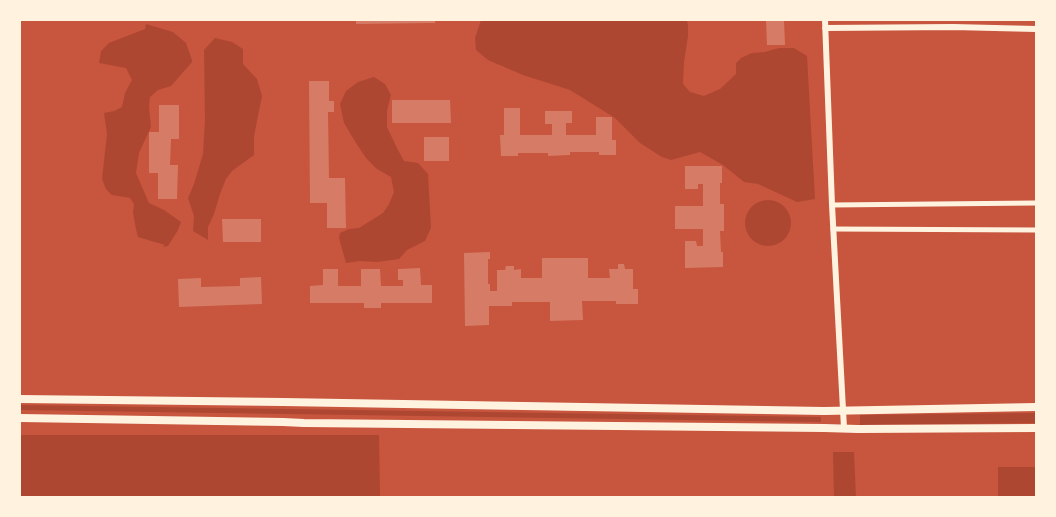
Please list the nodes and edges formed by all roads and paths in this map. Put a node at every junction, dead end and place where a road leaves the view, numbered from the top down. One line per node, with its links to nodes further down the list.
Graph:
1 (825, 20): 2 (street)
2 (825, 28): 3 (street); 4 (street)
3 (1036, 29)
4 (832, 204): 5 (street); 6 (street)
5 (1036, 204)
6 (834, 229): 7 (street); 10 (street)
7 (1036, 230)
8 (20, 399): 10 (main road)
9 (1036, 407): 10 (main road)
10 (843, 411): 12 (street)
11 (20, 418): 12 (main road)
12 (844, 428): 13 (main road)
13 (1036, 428)

